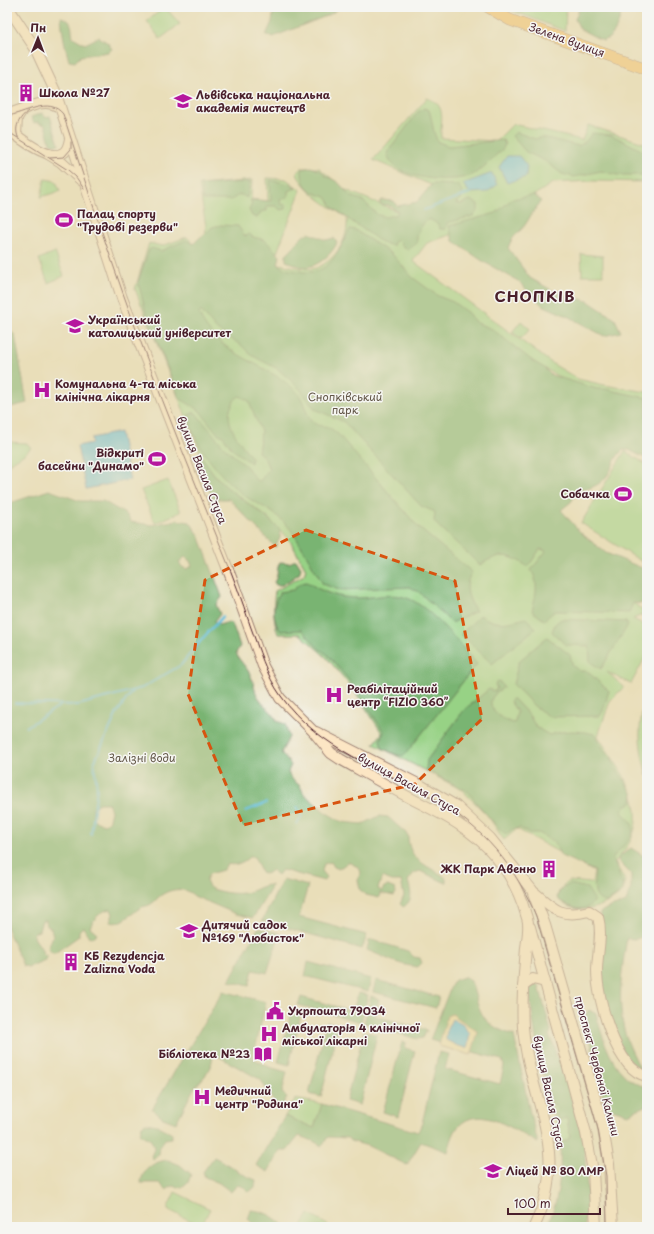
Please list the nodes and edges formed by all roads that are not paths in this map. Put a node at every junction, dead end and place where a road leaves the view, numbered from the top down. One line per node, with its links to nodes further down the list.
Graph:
1 (8, 7): 4 (main road)
2 (488, 7): 3 (main road, Зелена вулиця)
3 (647, 69)
4 (59, 107): 5 (main road); 9 (main road)
5 (22, 110): 6 (main road); 8 (main road)
6 (7, 114)
7 (7, 128): 8 (main road)
8 (16, 135): 10 (main road)
9 (70, 139): 10 (main road); 11 (main road, вулиця Василя Стуса)
10 (46, 154): 11 (main road)
11 (83, 183): 12 (main road, вулиця Василя Стуса)
12 (312, 731): 13 (main road, вулиця Василя Стуса); 15 (main road, вулиця Василя Стуса)
13 (532, 890): 14 (main road); 16 (main road, вулиця Василя Стуса)
14 (564, 914): 16 (main road); 21 (main road)
15 (528, 920): 17 (main road); 18 (main road, вулиця Василя Стуса)
16 (544, 920): 19 (main road, проспект Червоної Калини)
17 (545, 982): 18 (main road); 20 (main road)
18 (523, 986): 22 (main road, вулиця Василя Стуса)
19 (570, 1014): 20 (main road); 24 (main road, проспект Червоної Калини)
20 (555, 1020): 23 (main road)
21 (647, 1076)
22 (534, 1227)
23 (596, 1227)
24 (613, 1227)

